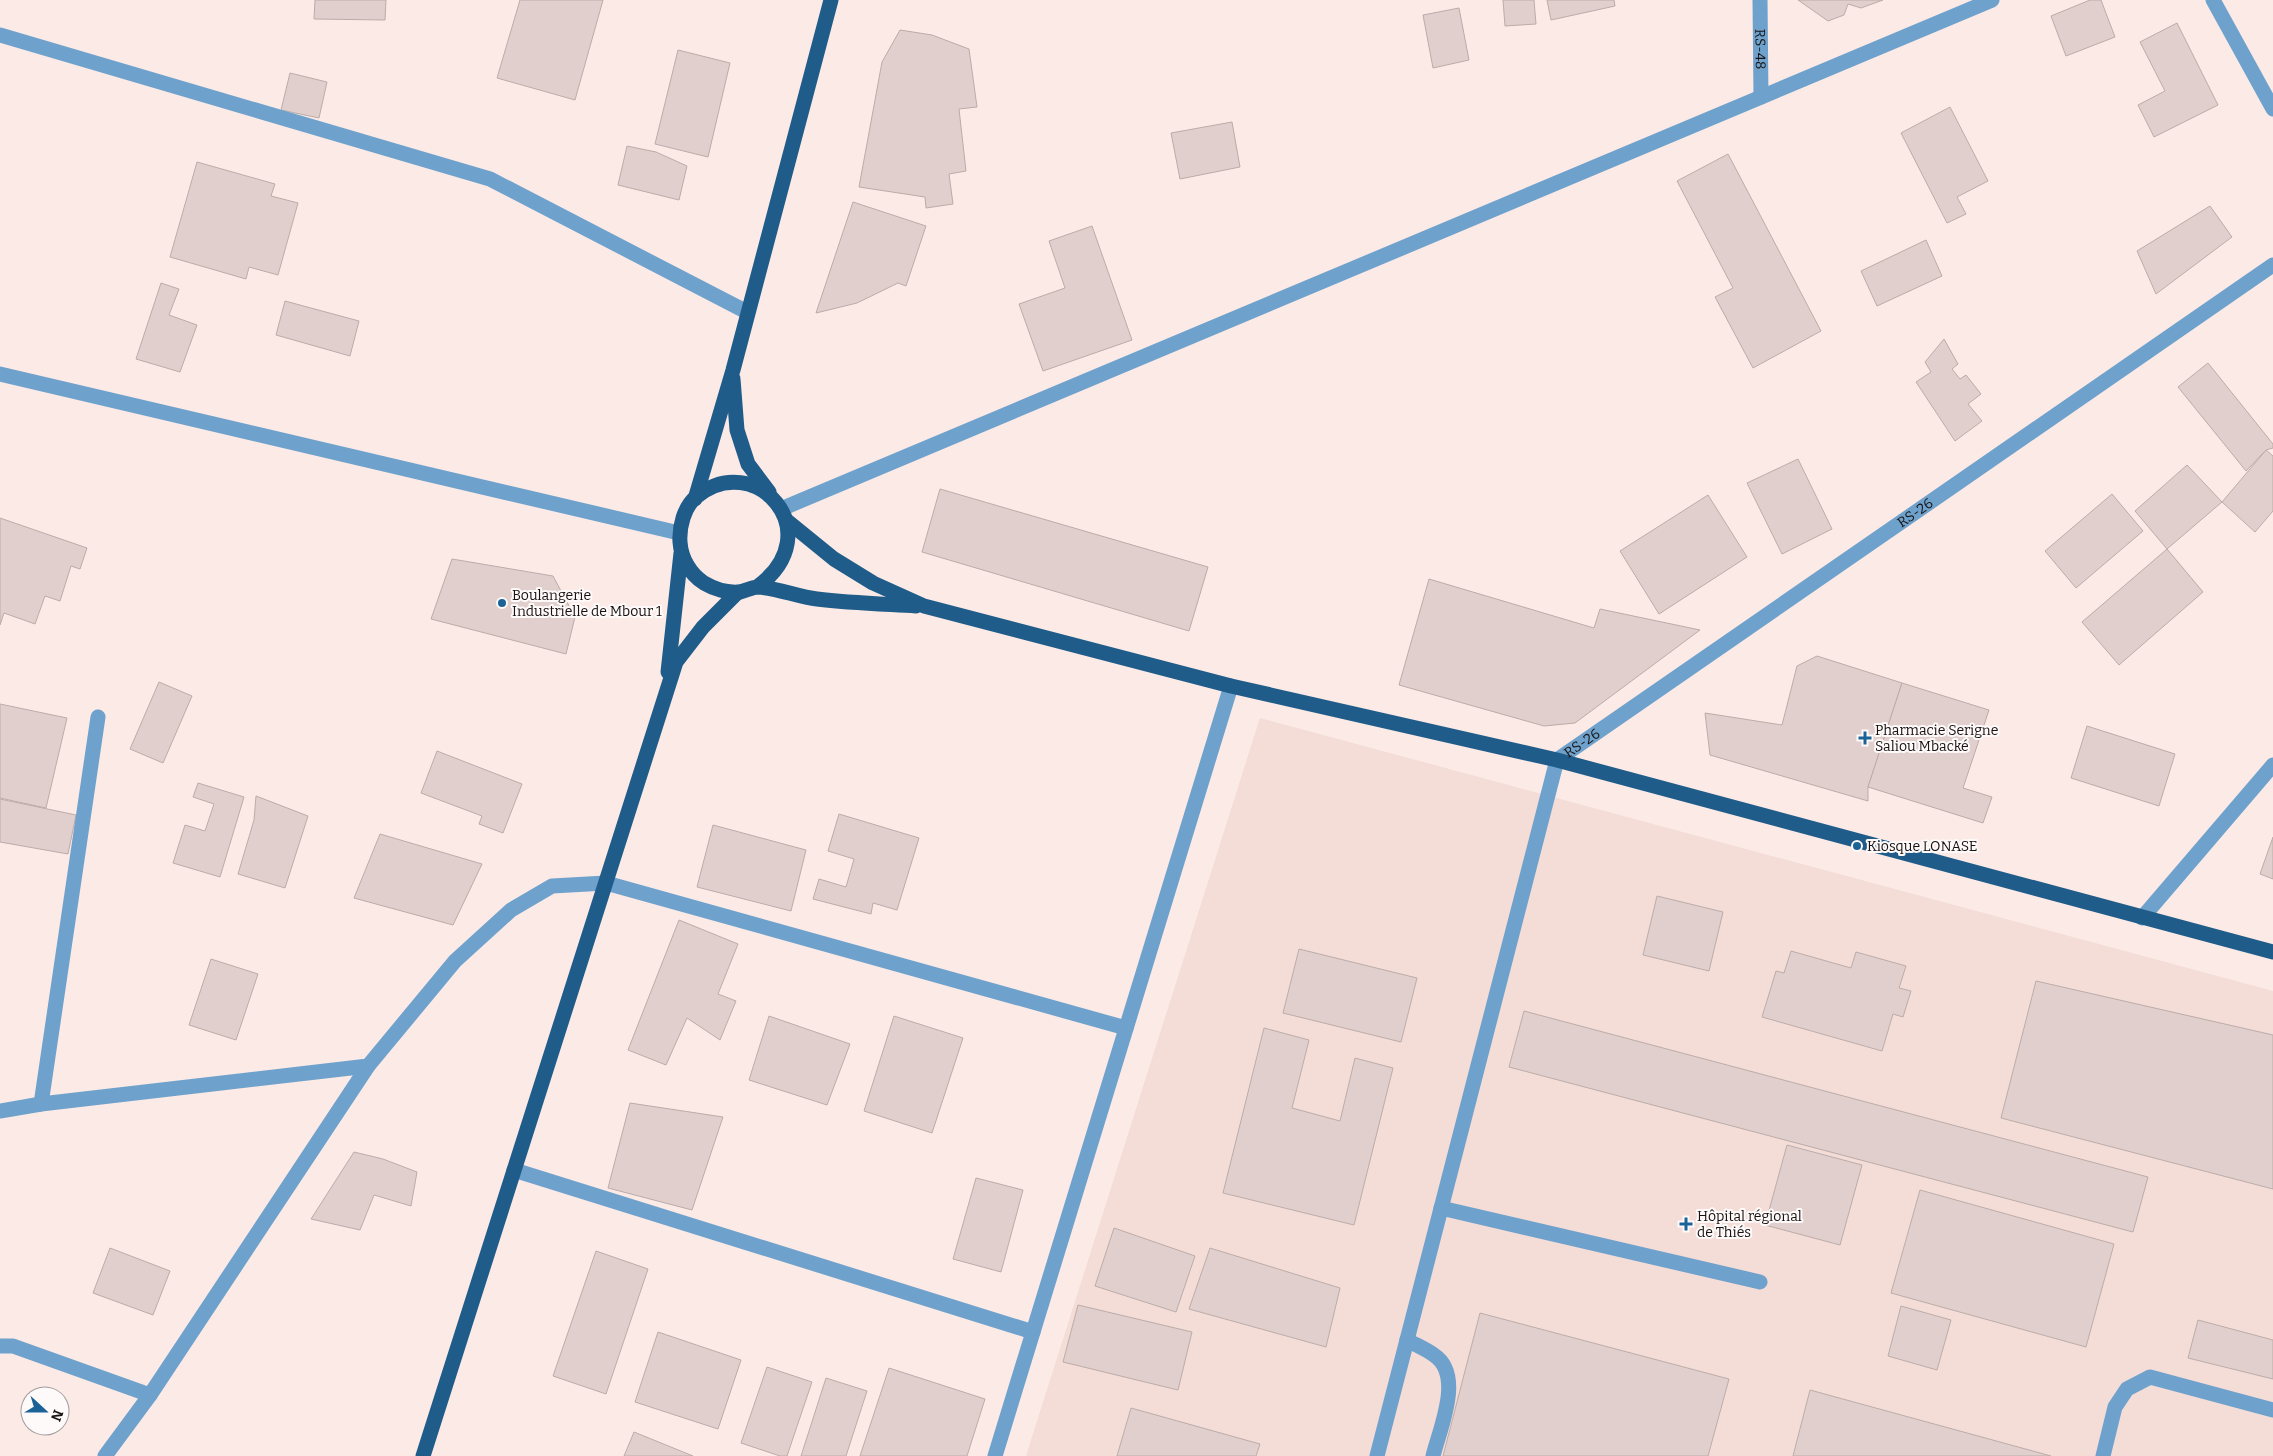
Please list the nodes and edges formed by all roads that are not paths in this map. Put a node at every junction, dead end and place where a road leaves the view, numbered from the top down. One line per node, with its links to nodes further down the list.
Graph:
1 (831, 0): 9 (main road)
2 (1760, 0): 6 (street, RS-48)
3 (1992, 0): 6 (street)
4 (2213, 0): 7 (street)
5 (0, 34): 9 (street)
6 (1761, 97): 13 (street)
7 (2273, 109)
8 (2273, 265): 22 (street, RS-26)
9 (748, 312): 10 (main road)
10 (733, 370): 12 (main road); 13 (main road)
11 (0, 374): 14 (street)
12 (695, 498): 13 (main road); 14 (main road)
13 (781, 510): 16 (main road); 18 (main road)
14 (679, 533): 15 (main road)
15 (681, 552): 17 (main road); 20 (main road)
16 (757, 587): 17 (main road); 18 (main road)
17 (738, 592): 20 (main road)
18 (924, 606): 19 (main road)
19 (1231, 686): 22 (main road); 27 (street)
20 (666, 697): 24 (main road)
21 (98, 717): 29 (street)
22 (1556, 760): 25 (main road); 32 (street)
23 (2273, 764): 25 (street)
24 (606, 883): 27 (street); 28 (street); 31 (main road)
25 (2142, 918): 26 (main road)
26 (2273, 952)
27 (1126, 1028): 34 (street)
28 (368, 1066): 29 (street); 37 (street)
29 (41, 1104): 30 (street)
30 (0, 1111)
31 (514, 1170): 34 (street); 40 (main road)
32 (1441, 1208): 33 (street); 35 (street)
33 (1760, 1282)
34 (1032, 1332): 41 (street)
35 (1407, 1340): 42 (street); 43 (street)
36 (0, 1346): 37 (street)
37 (150, 1395): 39 (street)
38 (2273, 1410): 44 (street)
39 (105, 1456)
40 (423, 1456)
41 (995, 1456)
42 (1377, 1456)
43 (1433, 1456)
44 (2103, 1456)

